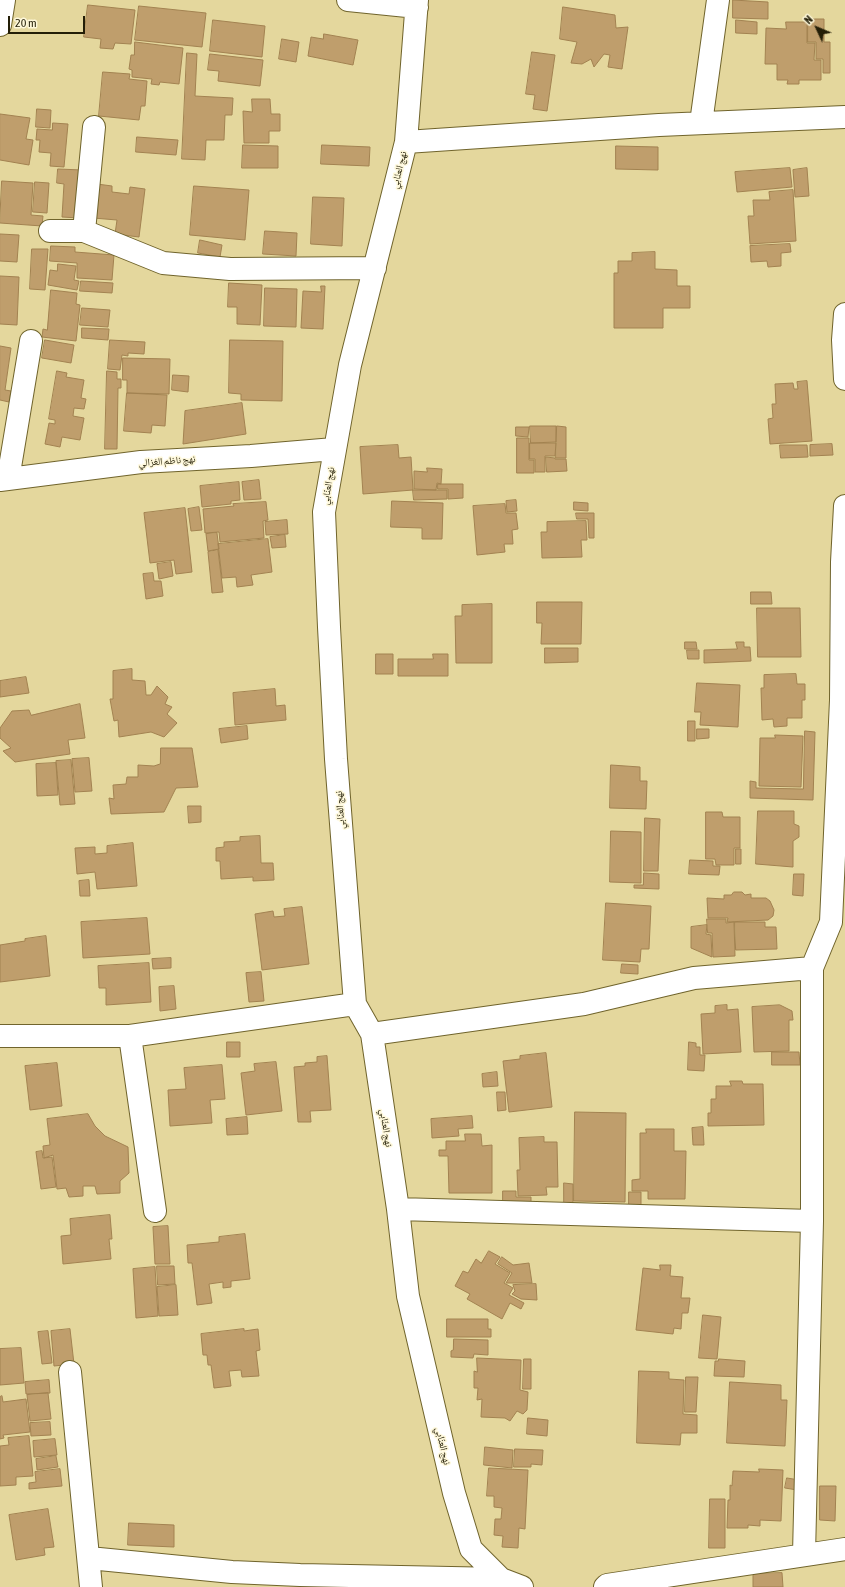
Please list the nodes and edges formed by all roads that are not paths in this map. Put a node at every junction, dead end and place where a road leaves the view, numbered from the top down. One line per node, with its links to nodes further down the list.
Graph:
1 (4, 0): 5 (street)
2 (348, 0): 4 (street)
3 (718, 0): 7 (street)
4 (417, 3): 9 (street, نهج العنّابي)
5 (0, 25)
6 (845, 117): 7 (street)
7 (701, 123): 9 (street)
8 (94, 127): 11 (street)
9 (406, 142): 12 (street, نهج العنّابي)
10 (50, 231): 11 (street)
11 (84, 231): 12 (street)
12 (375, 268): 16 (street, نهج العنّابي)
13 (845, 314): 15 (street)
14 (31, 341): 17 (street)
15 (845, 379)
16 (334, 449): 17 (street, نهج ناظم الغزالي); 21 (street, نهج العنّابي)
17 (4, 480)
18 (845, 506): 19 (street)
19 (844, 665): 20 (street)
20 (812, 968): 22 (street); 27 (street)
21 (355, 1004): 22 (street, نهج العنّابي); 24 (street)
22 (372, 1034): 25 (street, نهج العنّابي)
23 (0, 1036): 24 (street)
24 (130, 1036): 26 (street)
25 (398, 1208): 27 (street); 33 (street, نهج العنّابي)
26 (155, 1211)
27 (812, 1220): 30 (street)
28 (70, 1372): 31 (street)
29 (845, 1549): 30 (street)
30 (804, 1554): 36 (street)
31 (89, 1558): 32 (street); 34 (street)
32 (231, 1579): 33 (street)
33 (501, 1579): 35 (street, نهج العنّابي)
34 (91, 1587)
35 (522, 1587)
36 (605, 1587)

